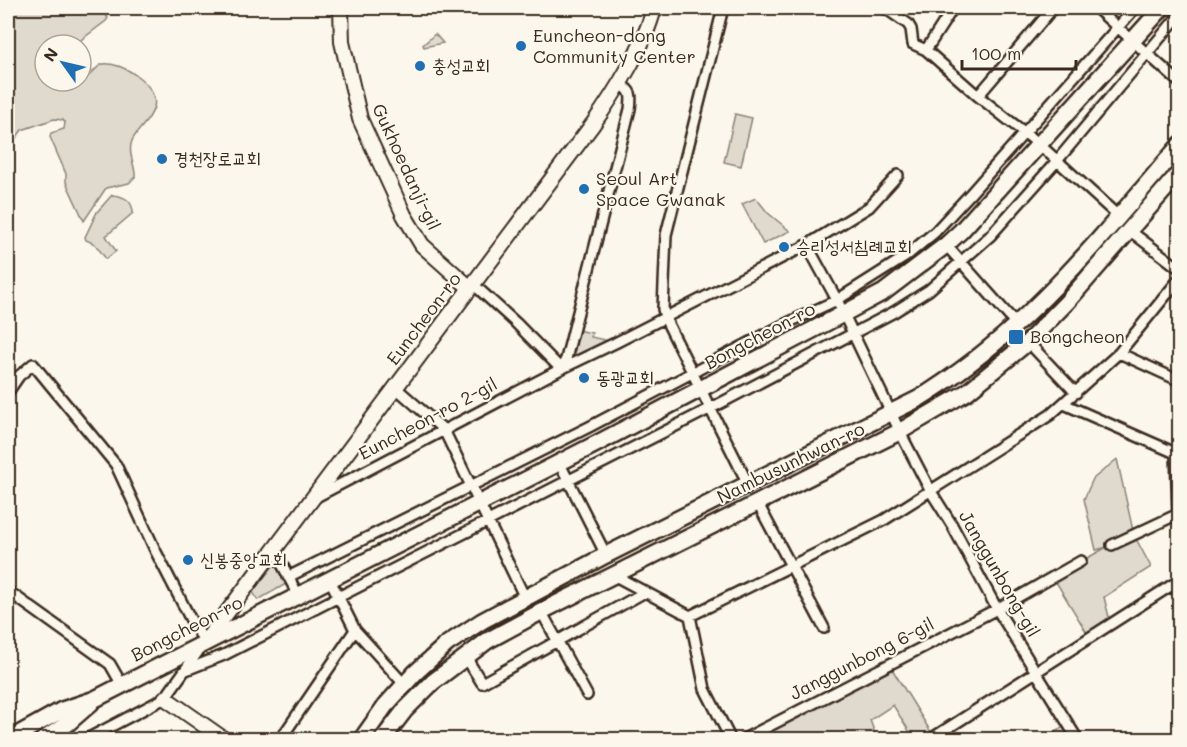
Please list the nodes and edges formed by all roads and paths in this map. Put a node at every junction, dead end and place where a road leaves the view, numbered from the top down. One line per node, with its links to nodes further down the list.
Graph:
1 (341, 8): 33 (main road, Gukhoedanji-gil)
2 (654, 8): 16 (main road, Euncheon-ro)
3 (723, 8): 35 (street)
4 (885, 8): 14 (street)
5 (953, 8): 14 (street)
6 (1053, 8): 17 (street)
7 (1096, 8): 11 (street)
8 (1135, 8): 11 (street, Bongcheon-ro)
9 (1162, 8): 12 (main road, Bongcheon-ro)
10 (1179, 14): 13 (street)
11 (1118, 27): 12 (street); 18 (street, Bongcheon-ro)
12 (1132, 41): 13 (street); 19 (main road, Bongcheon-ro)
13 (1150, 49): 15 (street); 21 (street)
14 (926, 50): 17 (street)
15 (1179, 82)
16 (624, 86): 33 (main road, Euncheon-ro); 40 (street)
17 (978, 96): 18 (street)
18 (1023, 133): 19 (street); 34 (street, Bongcheon-ro)
19 (1040, 145): 21 (street); 29 (main road, Bongcheon-ro)
20 (1179, 146): 24 (main road, Nambusunhwan-ro)
21 (1056, 162): 26 (street); 30 (street)
22 (1179, 172): 25 (main road, Nambusunhwan-ro)
23 (898, 175): 28 (street, Euncheon-ro 2-gil)
24 (1139, 193): 25 (main road); 26 (main road, Nambusunhwan-ro)
25 (1151, 205): 27 (main road, Nambusunhwan-ro)
26 (1118, 216): 36 (main road, Nambusunhwan-ro)
27 (1129, 230): 31 (street); 38 (main road, Nambusunhwan-ro)
28 (807, 245): 34 (street); 35 (street, Euncheon-ro 2-gil)
29 (946, 245): 30 (street); 34 (main road, Bongcheon-ro)
30 (962, 262): 36 (street); 37 (street)
31 (1179, 269)
32 (1179, 278): 39 (street)
33 (471, 285): 40 (street); 43 (main road, Euncheon-ro)
34 (840, 307): 37 (street); 41 (street, Bongcheon-ro); 44 (main road, Bongcheon-ro)
35 (665, 318): 40 (street, Euncheon-ro 2-gil); 41 (street, Nambusunhwan-ro)
36 (1017, 325): 49 (main road, Nambusunhwan-ro)
37 (852, 335): 48 (street); 49 (street)
38 (1028, 342): 46 (street); 49 (main road, Nambusunhwan-ro)
39 (1119, 353): 42 (street); 46 (street)
40 (561, 369): 50 (street, Euncheon-ro 2-gil)
41 (692, 372): 44 (street, Nambusunhwan-ro); 55 (street, Bongcheon-ro)
42 (1178, 377)
43 (395, 387): 50 (street); 58 (main road, Euncheon-ro)
44 (700, 389): 48 (street, Nambusunhwan-ro); 52 (main road, Bongcheon-ro)
45 (8, 392): 84 (street)
46 (1076, 393): 47 (street)
47 (1064, 404): 51 (street); 56 (street)
48 (709, 409): 53 (street); 54 (street, Nambusunhwan-ro)
49 (895, 423): 54 (main road, Nambusunhwan-ro); 56 (street, Janggunbong-gil); 59 (main road, Nambusunhwan-ro)
50 (444, 430): 55 (street); 58 (street, Euncheon-ro 2-gil)
51 (1178, 454): 62 (street)
52 (560, 462): 53 (street); 60 (main road, Bongcheon-ro)
53 (569, 481): 63 (street); 66 (street)
54 (748, 484): 57 (main road, Nambusunhwan-ro)
55 (471, 486): 60 (street); 70 (street, Bongcheon-ro)
56 (930, 490): 68 (street); 79 (street, Janggunbong-gil)
57 (733, 492): 61 (main road); 66 (main road, Nambusunhwan-ro)
58 (311, 499): 65 (main road, Euncheon-ro)
59 (757, 502): 61 (main road, Nambusunhwan-ro); 68 (street)
60 (479, 503): 63 (street); 71 (main road, Bongcheon-ro)
61 (741, 510): 69 (main road, Nambusunhwan-ro)
62 (1178, 515): 64 (street)
63 (488, 522): 75 (street); 77 (street)
64 (1112, 545)
65 (274, 549): 70 (street); 84 (main road, Euncheon-ro)
66 (606, 555): 75 (main road, Nambusunhwan-ro)
67 (1081, 561): 79 (street, Janggunbong 6-gil)
68 (792, 567): 80 (street); 81 (street)
69 (616, 573): 73 (street); 78 (main road, Nambusunhwan-ro)
70 (288, 577): 76 (street)
71 (329, 578): 76 (main road, Bongcheon-ro); 77 (street)
72 (8, 591): 89 (street)
73 (645, 592): 80 (street); 83 (street)
74 (1179, 593): 87 (street)
75 (532, 594): 78 (main road); 88 (main road, Nambusunhwan-ro)
76 (297, 595): 84 (main road, Bongcheon-ro)
77 (339, 596): 82 (street); 86 (street)
78 (544, 609): 83 (street); 85 (main road, Nambusunhwan-ro)
79 (997, 609): 87 (street, Janggunbong-gil); 104 (street, Janggunbong 6-gil)
80 (690, 616): 103 (street)
81 (824, 628)
82 (355, 630): 88 (street); 100 (street)
83 (558, 641): 85 (street); 90 (street)
84 (205, 642): 86 (street); 89 (main road, Bongcheon-ro)
85 (465, 656): 102 (main road, Nambusunhwan-ro)
86 (186, 670): 91 (street)
87 (1037, 673): 94 (street); 105 (street, Janggunbong-gil)
88 (404, 684): 101 (main road, Nambusunhwan-ro)
89 (122, 685): 92 (main road, Bongcheon-ro)
90 (587, 695)
91 (165, 698): 95 (street); 99 (main road)
92 (95, 699): 93 (main road, Bongcheon-ro); 98 (main road, Bongcheon-ro)
93 (37, 724): 96 (main road, Bongcheon-ro); 97 (street)
94 (934, 737)
95 (86, 739)
96 (8, 740)
97 (17, 740)
98 (43, 740)
99 (225, 740)
100 (280, 740)
101 (361, 740)
102 (382, 740)
103 (731, 740)
104 (742, 740)
105 (1078, 740)

